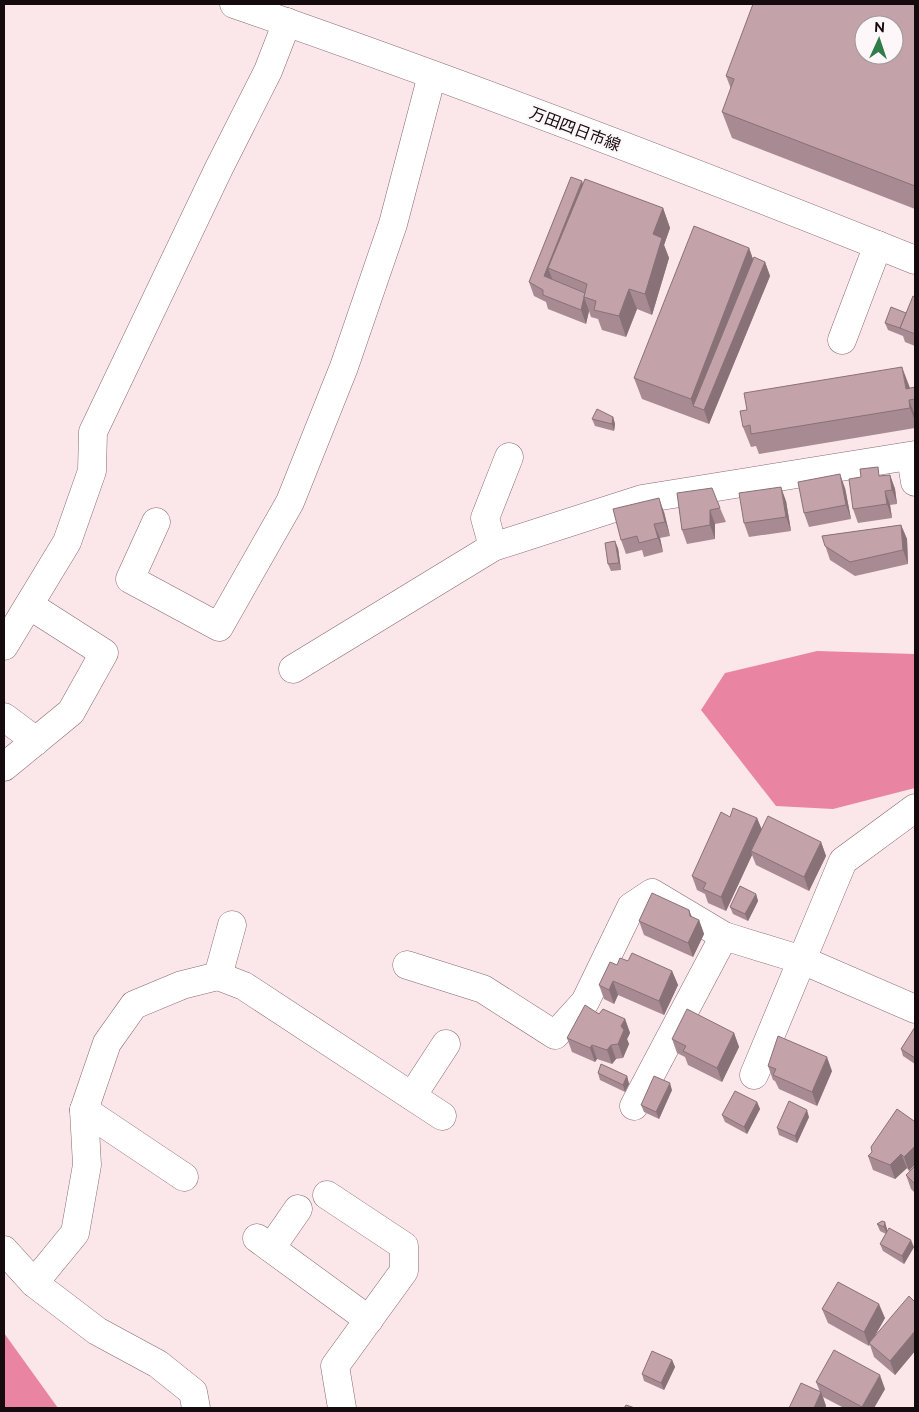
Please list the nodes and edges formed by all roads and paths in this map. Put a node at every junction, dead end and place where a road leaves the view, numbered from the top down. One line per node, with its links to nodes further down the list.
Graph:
1 (234, 4): 2 (street, 万田四日市線)
2 (287, 22): 3 (street, 万田四日市線); 11 (street)
3 (432, 75): 4 (street, 万田四日市線); 9 (street)
4 (878, 245): 5 (street, 万田四日市線); 6 (street)
5 (915, 260)
6 (842, 340)
7 (509, 457): 10 (street)
8 (914, 465): 10 (street)
9 (156, 522)
10 (493, 547): 13 (street)
11 (29, 605): 12 (street); 15 (street)
12 (4, 646)
13 (293, 669)
14 (4, 716): 15 (street)
15 (36, 741): 16 (street)
16 (4, 767)
17 (915, 808): 20 (street)
18 (232, 925): 22 (street)
19 (724, 936): 20 (street); 21 (street); 27 (street)
20 (802, 960): 23 (street); 25 (street)
21 (407, 965)
22 (218, 976): 26 (street); 28 (street)
23 (915, 1009)
24 (446, 1044): 26 (street)
25 (754, 1075)
26 (412, 1096): 29 (street)
27 (634, 1106)
28 (84, 1110): 30 (street); 34 (street)
29 (442, 1116)
30 (184, 1177)
31 (327, 1195): 35 (street)
32 (298, 1209): 35 (street)
33 (4, 1250): 34 (street)
34 (34, 1283): 36 (street)
35 (369, 1320): 37 (street)
36 (196, 1408)
37 (342, 1408)

